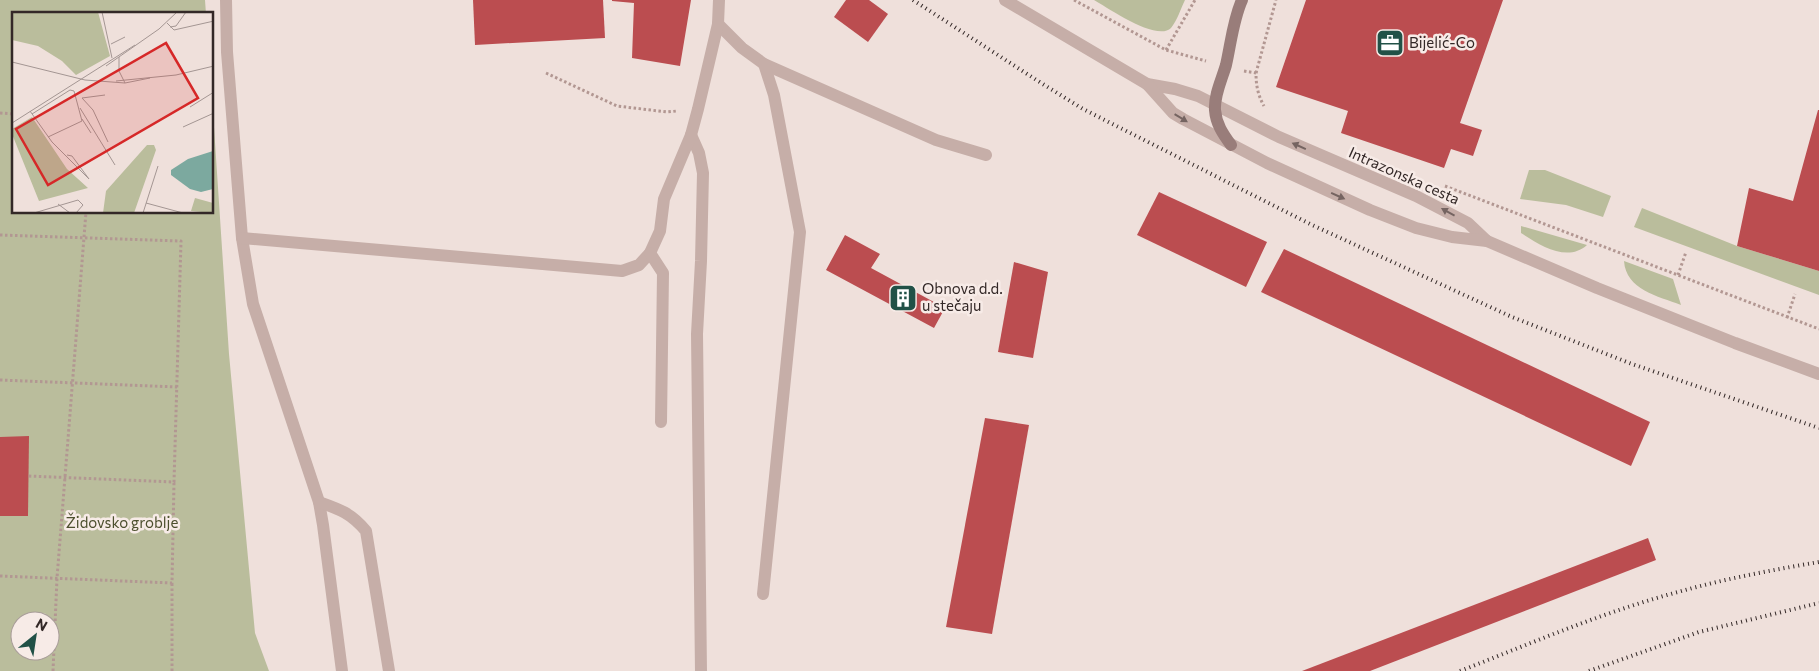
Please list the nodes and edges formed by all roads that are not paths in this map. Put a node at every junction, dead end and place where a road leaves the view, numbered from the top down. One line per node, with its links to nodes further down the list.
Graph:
1 (226, 0): 12 (street)
2 (718, 0): 5 (street)
3 (1005, 0): 7 (street, Intrazonska cesta)
4 (1239, 3): 8 (main road)
5 (718, 24): 6 (street); 9 (street)
6 (764, 64): 11 (street); 18 (street)
7 (1147, 84): 8 (street, Intrazonska cesta); 10 (street, Intrazonska cesta, one-way to 10)
8 (1214, 104): 10 (main road); 13 (street, Intrazonska cesta, one-way to 8)
9 (691, 135): 14 (street); 21 (street)
10 (1231, 145): 13 (street, Intrazonska cesta, one-way to 13)
11 (986, 155)
12 (242, 238): 14 (street); 17 (street)
13 (1487, 241): 15 (street)
14 (650, 253): 16 (street)
15 (1819, 374)
16 (661, 422)
17 (318, 502): 19 (street); 20 (street)
18 (763, 594)
19 (342, 671)
20 (389, 671)
21 (701, 671)

